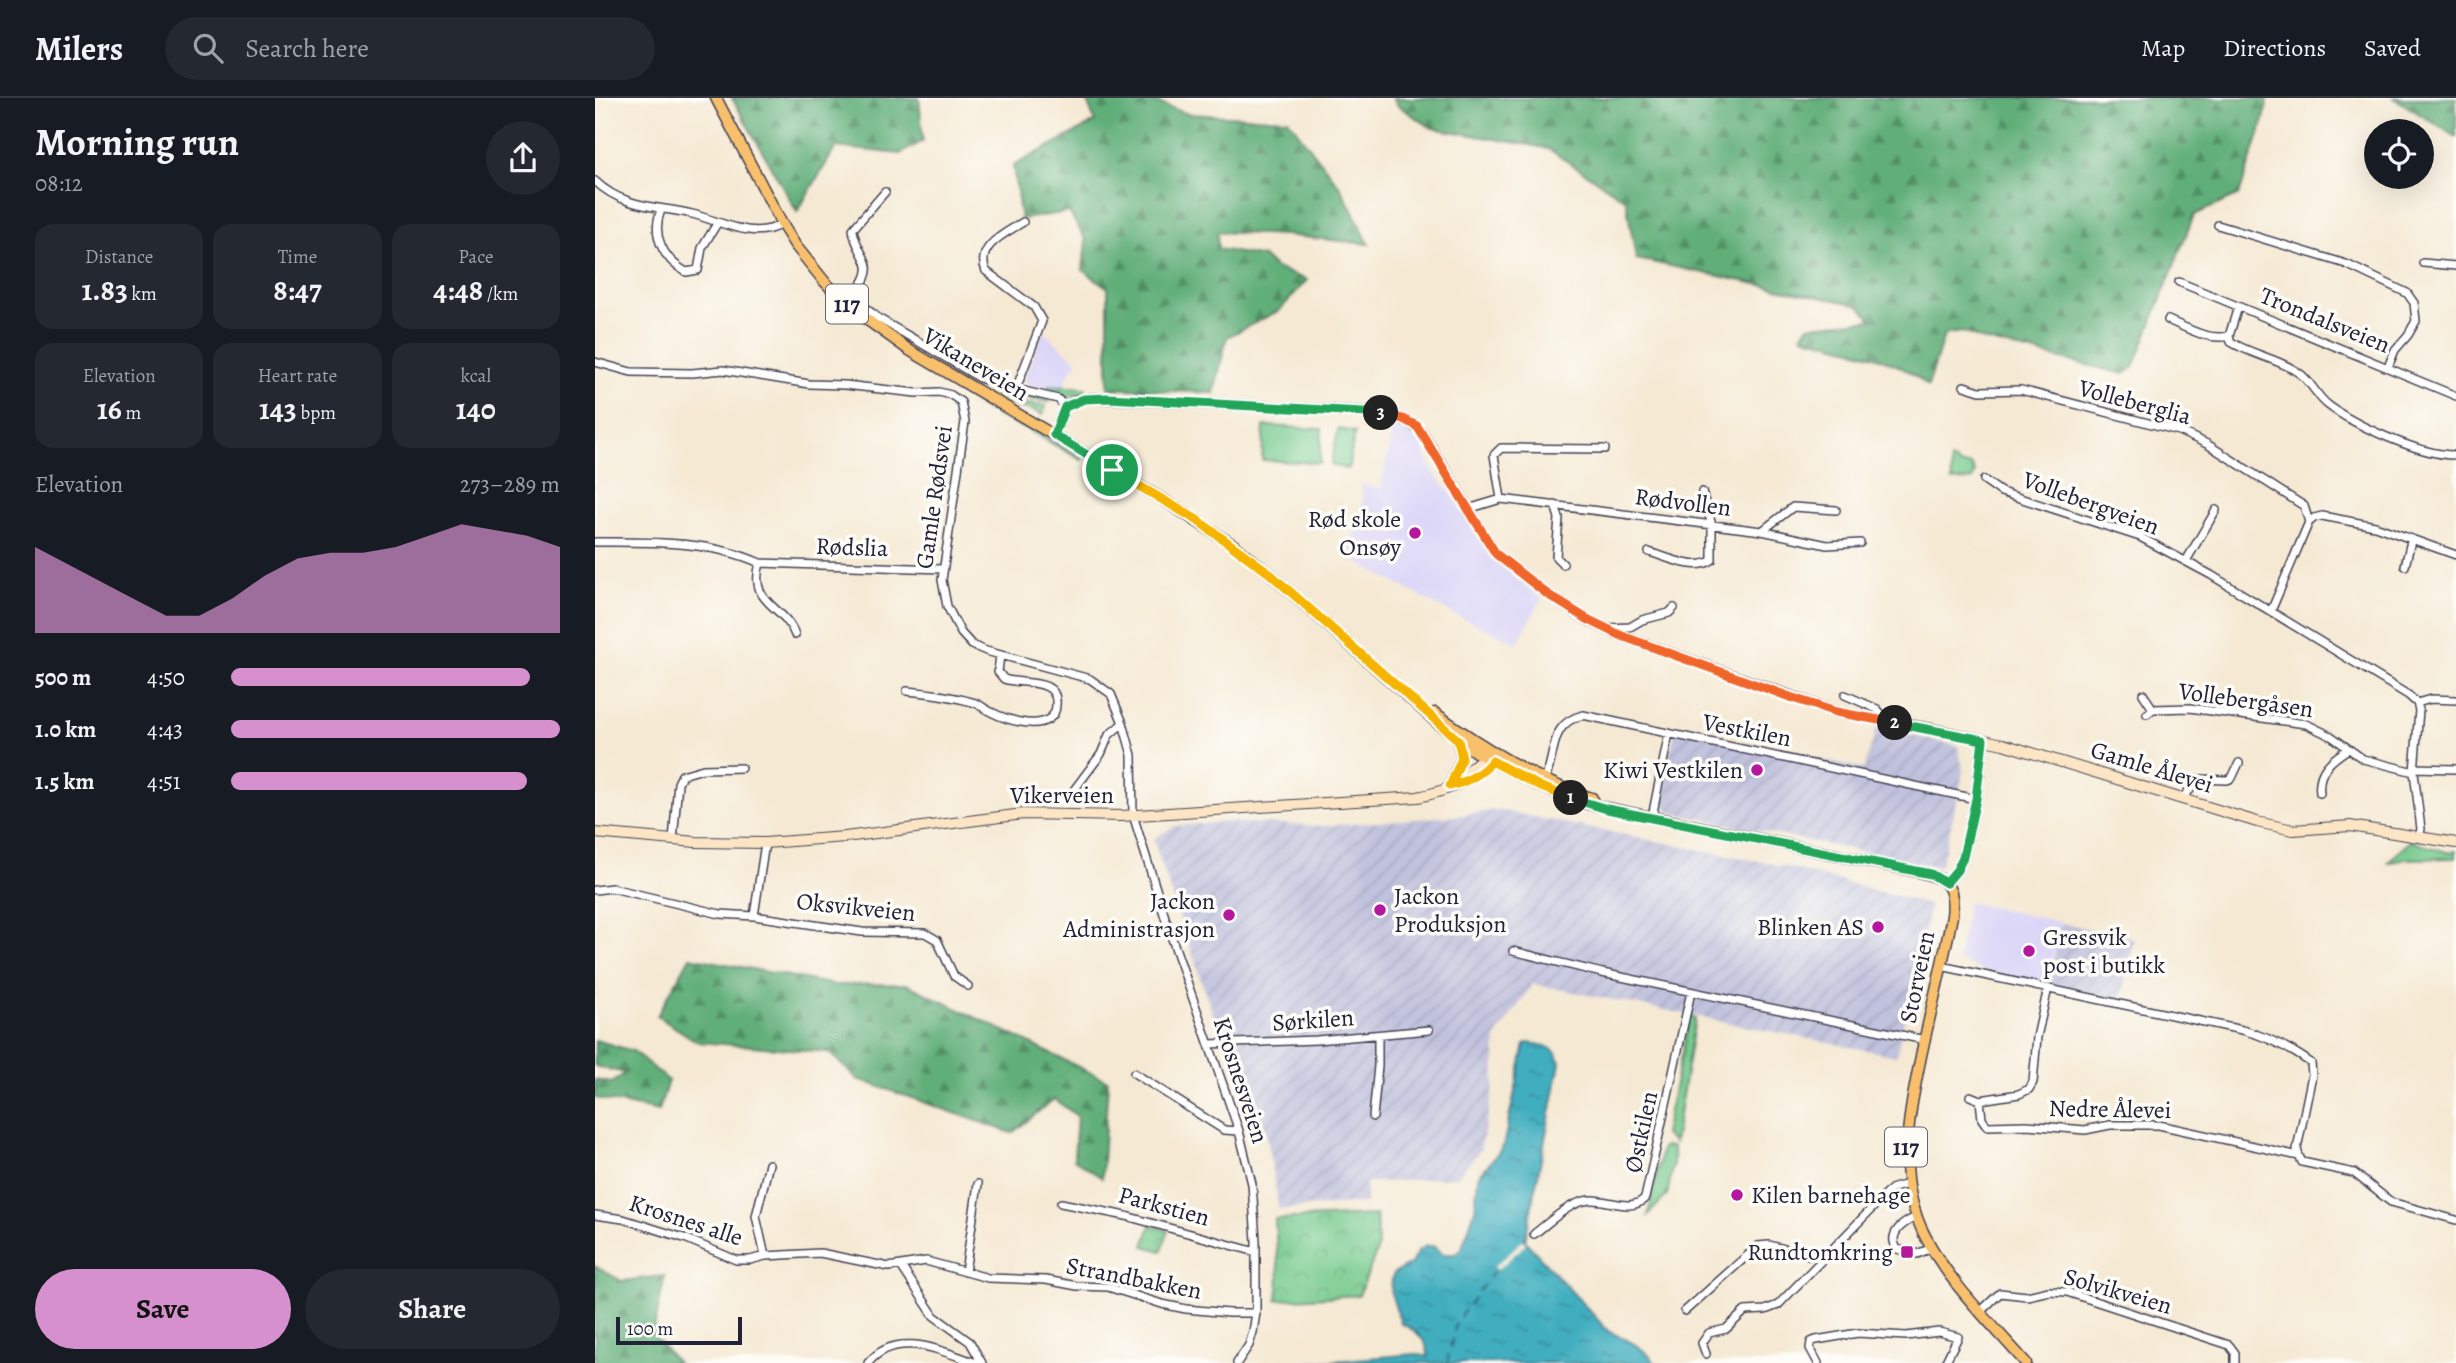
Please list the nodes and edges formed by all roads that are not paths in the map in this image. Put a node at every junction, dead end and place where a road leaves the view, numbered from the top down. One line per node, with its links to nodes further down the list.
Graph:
1 (716, 98): 7 (main road, Vikaneveien / 117)
2 (595, 181): 4 (street)
3 (885, 191): 18 (street)
4 (661, 210): 5 (street); 5 (street)
5 (718, 222): 7 (street)
6 (1023, 222): 18 (street)
7 (782, 224): 21 (main road, Vikaneveien / 117)
8 (2218, 225): 16 (street)
9 (2423, 263): 10 (street)
10 (2456, 266)
11 (2179, 282): 12 (street, Trondalsveien)
12 (2238, 307): 14 (street); 16 (street, Trondalsveien)
13 (2168, 320): 14 (street)
14 (2229, 336): 23 (street)
15 (595, 362): 44 (street, Gamle Rødsvei)
16 (2388, 367): 19 (street, Trondalsveien)
17 (1964, 386): 28 (street, Volleberglia)
18 (1016, 388): 20 (street)
19 (2456, 396)
20 (1065, 407): 21 (main road); 29 (main road, Gamle Ålevei)
21 (1054, 435): 54 (main road, Vikaneveien / 117)
22 (1605, 449): 26 (street)
23 (2456, 455)
24 (1985, 480): 40 (street, Vollebergveien)
25 (1702, 492): 33 (street)
26 (1501, 499): 27 (street, Rødvollen); 29 (street, Rødvollen)
27 (1555, 505): 33 (street, Rødvollen); 42 (street)
28 (2304, 506): 32 (street); 32 (street, Volleberglia)
29 (1468, 509): 47 (main road, Gamle Ålevei)
30 (1836, 510): 34 (street)
31 (2215, 510): 40 (street)
32 (2315, 519): 35 (street); 46 (street)
33 (1712, 524): 34 (street, Rødvollen); 38 (street)
34 (1762, 531): 37 (street, Rødvollen)
35 (2411, 541): 39 (street); 43 (street)
36 (595, 542): 41 (street, Rødslia)
37 (1860, 543)
38 (1649, 552)
39 (2456, 555)
40 (2186, 561): 46 (street, Vollebergveien)
41 (760, 563): 44 (street, Rødslia); 48 (street)
42 (1563, 564)
43 (2405, 566)
44 (942, 569): 49 (street, Gamle Rødsvei)
45 (1674, 608): 47 (street)
46 (2270, 611): 55 (street, Vollebergveien)
47 (1605, 628): 56 (main road, Gamle Ålevei)
48 (795, 635)
49 (1000, 655): 50 (street); 57 (street, Gamle Rødsvei)
50 (907, 691)
51 (2143, 694): 61 (street, Vollebergåsen)
52 (1845, 695): 56 (street)
53 (2456, 700): 55 (street)
54 (1417, 703): 59 (main road, Vikaneveien / 117); 62 (main road, Vikaneveien / 117)
55 (2417, 703): 66 (street)
56 (1888, 722): 60 (main road, Gamle Ålevei)
57 (1123, 723): 70 (street); 73 (street, Gamle Rødsvei)
58 (1669, 733): 67 (street, Vestkilen); 71 (street, Vestkilen); 74 (street)
59 (1458, 740): 62 (main road, Vikaneveien / 117); 68 (main road)
60 (1983, 740): 71 (main road); 72 (main road, Gamle Ålevei)
61 (2347, 749): 66 (street, Vollebergåsen); 69 (street)
62 (1489, 756): 68 (main road, Vikerveien); 74 (main road, 117)
63 (2239, 763): 72 (street)
64 (741, 768): 77 (street)
65 (2456, 769): 66 (street, Vollebergåsen)
66 (2414, 770): 76 (street)
67 (1547, 774)
68 (1450, 786): 73 (main road, Vikerveien)
69 (2320, 793)
70 (1070, 794)
71 (1976, 799): 80 (main road)
72 (2181, 799): 76 (main road, Gamle Ålevei)
73 (1133, 815): 79 (main road, Vikerveien); 91 (street, Krosnesveien)
74 (1652, 817): 80 (main road, 117)
75 (595, 832): 77 (main road, Vikerveien)
76 (2419, 838): 78 (main road, Gamle Ålevei)
77 (673, 840): 79 (main road, Vikerveien)
78 (2456, 843)
79 (765, 844): 82 (street)
80 (1946, 883): 84 (main road, Storveien / 117)
81 (595, 890): 82 (street, Oksvikveien)
82 (754, 916): 85 (street, Oksvikveien)
83 (1513, 951): 87 (street)
84 (1941, 966): 86 (street); 90 (main road, Storveien / 117)
85 (968, 986)
86 (2048, 988): 94 (street); 97 (street)
87 (1691, 992): 90 (street); 105 (street, Østkilen)
88 (1429, 1030): 89 (street, Sørkilen)
89 (1378, 1035): 91 (street, Sørkilen); 95 (street, Sørkilen)
90 (1925, 1040): 100 (main road, Storveien / 117)
91 (1209, 1044): 96 (street, Krosnesveien)
92 (1134, 1073): 96 (street)
93 (1970, 1096): 94 (street)
94 (1980, 1100): 97 (street, Nedre Ålevei)
95 (1373, 1116)
96 (1239, 1131): 107 (street, Krosnesveien)
97 (2298, 1156): 104 (street)
98 (769, 1164): 108 (street, Krosnes alle)
99 (978, 1184): 111 (street)
100 (1908, 1184): 103 (main road, Storveien / 117); 109 (street)
101 (1061, 1203): 107 (street, Parkstien)
102 (595, 1214): 108 (street, Krosnes alle)
103 (1916, 1217): 106 (main road, Storveien / 117); 106 (street)
104 (2456, 1220)
105 (1534, 1234)
106 (1931, 1248): 113 (main road, Storveien / 117)
107 (1256, 1252): 114 (street, Krosnesveien)
108 (765, 1256): 110 (street, Krosnes alle)
109 (1821, 1261): 112 (street); 115 (street)
110 (901, 1266): 111 (street, Strandbakken); 117 (street)
111 (965, 1272): 114 (street, Strandbakken)
112 (1685, 1311)
113 (1981, 1311): 121 (main road, Storveien / 117); 122 (street, Solvikveien)
114 (1256, 1313): 118 (street, Krosnesveien)
115 (1706, 1354)
116 (868, 1363): 117 (street)
117 (980, 1363)
118 (1237, 1363)
119 (1818, 1363): 120 (street)
120 (1945, 1363)
121 (2026, 1363)
122 (2235, 1363)

